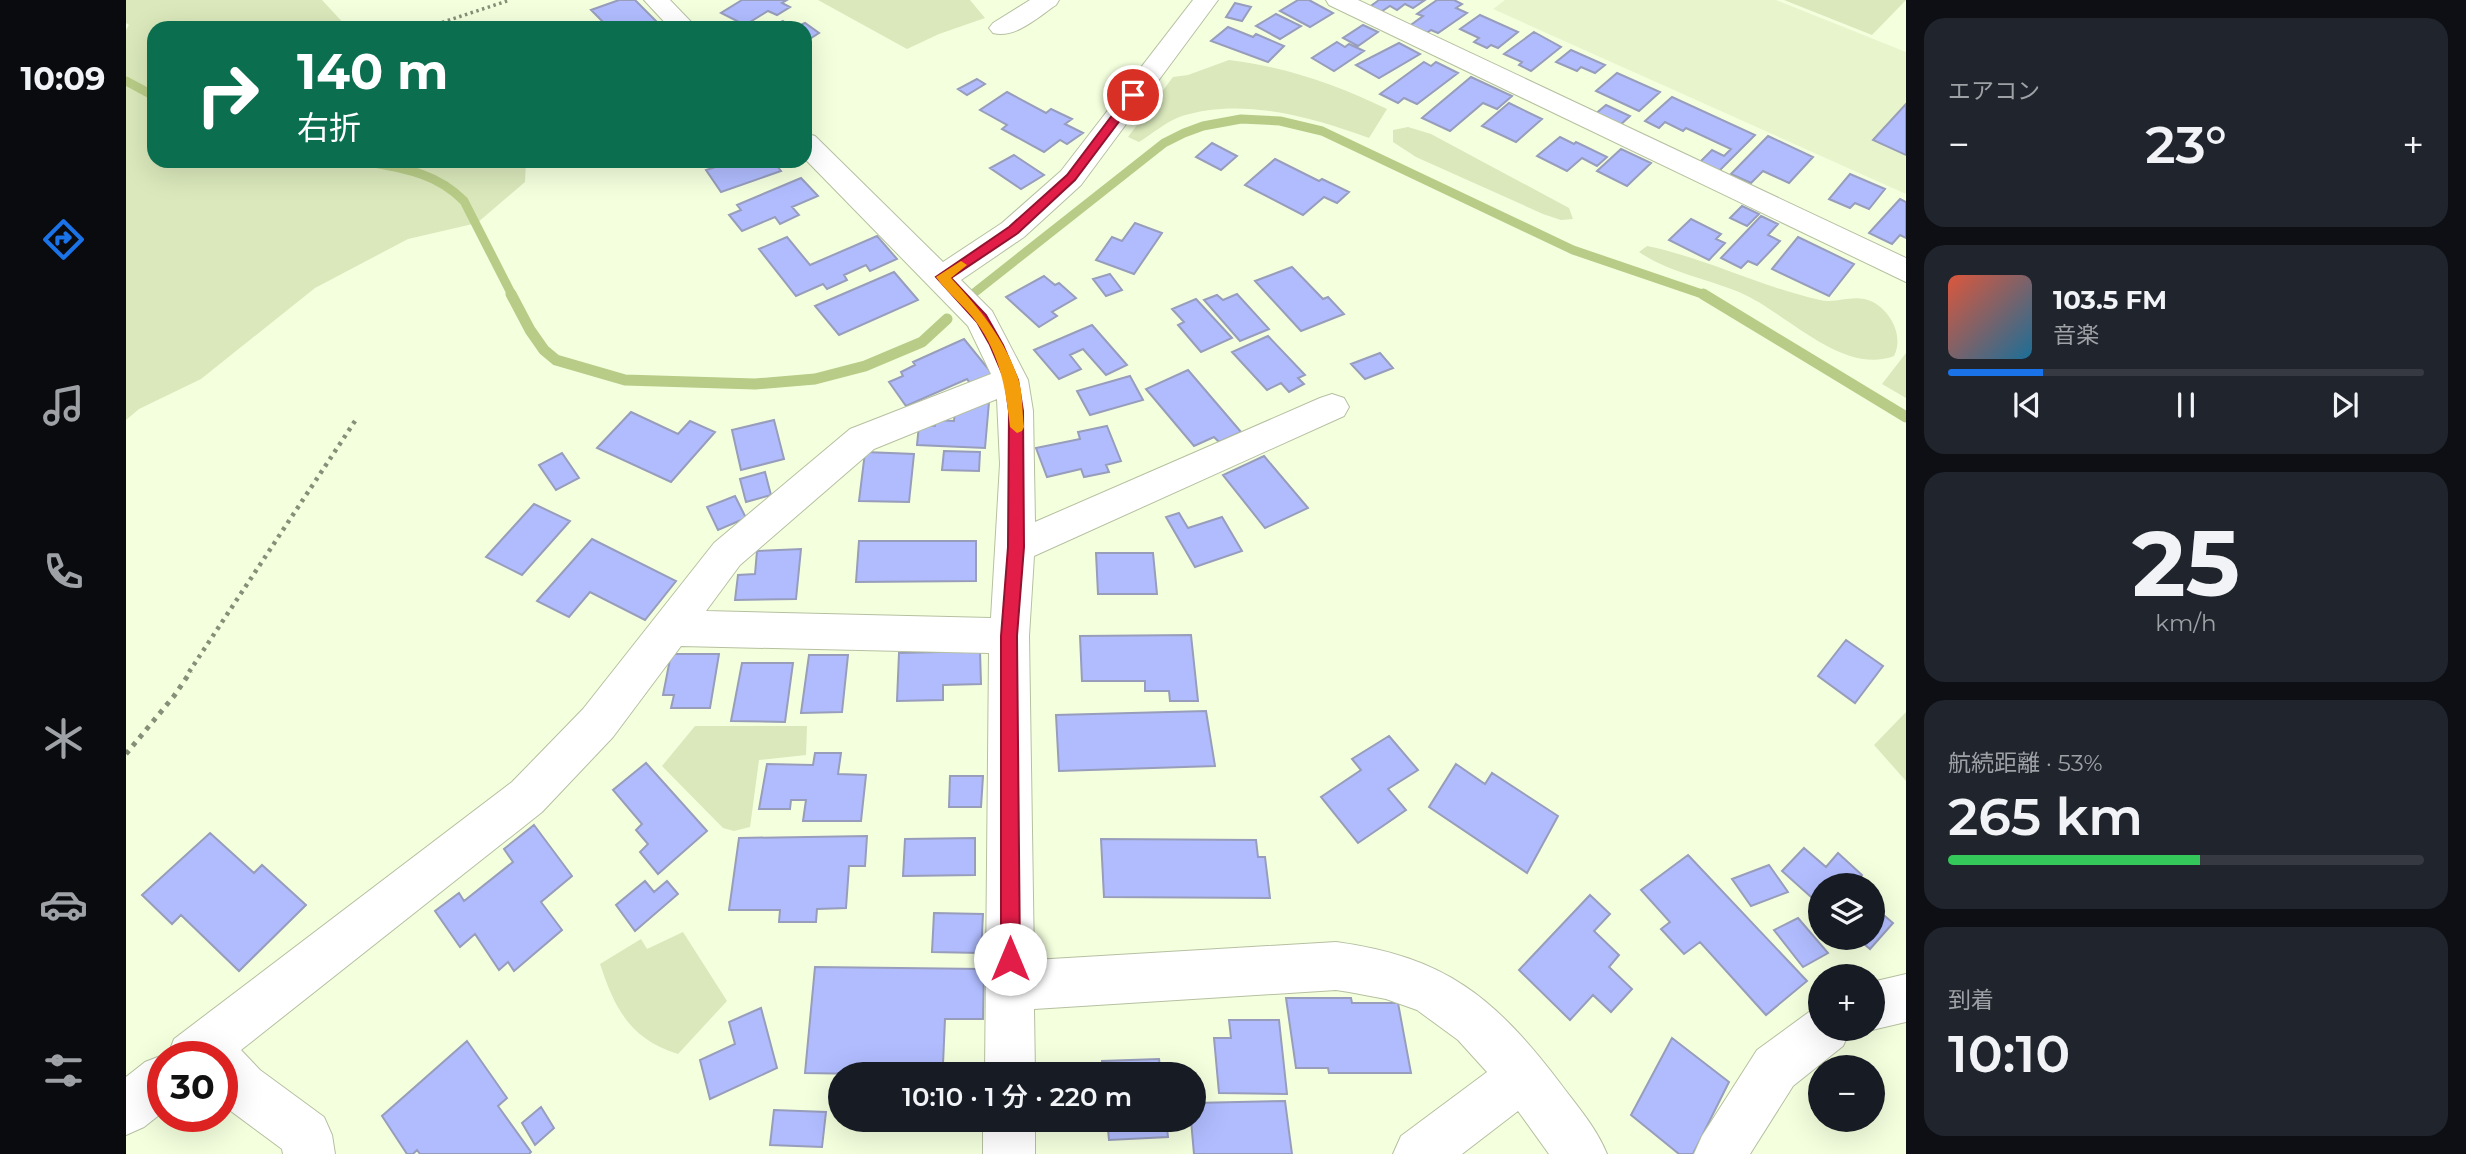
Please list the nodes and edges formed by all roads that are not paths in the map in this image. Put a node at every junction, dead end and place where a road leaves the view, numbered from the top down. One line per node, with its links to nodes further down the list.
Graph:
1 (656, 0): 5 (street)
2 (1047, 0): 6 (street)
3 (1338, 0): 8 (street)
4 (1190, 4): 9 (street)
5 (677, 21)
6 (1002, 28)
7 (812, 149): 9 (street)
8 (1906, 271)
9 (943, 277): 10 (street)
10 (1012, 380): 12 (street); 13 (street)
11 (1332, 407): 12 (street)
12 (1016, 547): 14 (street)
13 (668, 628): 14 (street); 18 (street)
14 (1009, 636): 15 (street)
15 (1010, 986): 20 (street); 21 (street)
16 (1906, 998): 17 (street)
17 (1885, 1003)
18 (229, 1041)
19 (1810, 1041): 30 (street)
20 (1010, 1062)
21 (1522, 1077): 28 (street); 29 (street)
22 (238, 1084): 26 (street)
23 (147, 1093): 24 (street)
24 (126, 1109)
25 (1009, 1132): 27 (street)
26 (309, 1154)
27 (1009, 1154)
28 (1419, 1154)
29 (1581, 1154)
30 (1720, 1154)

